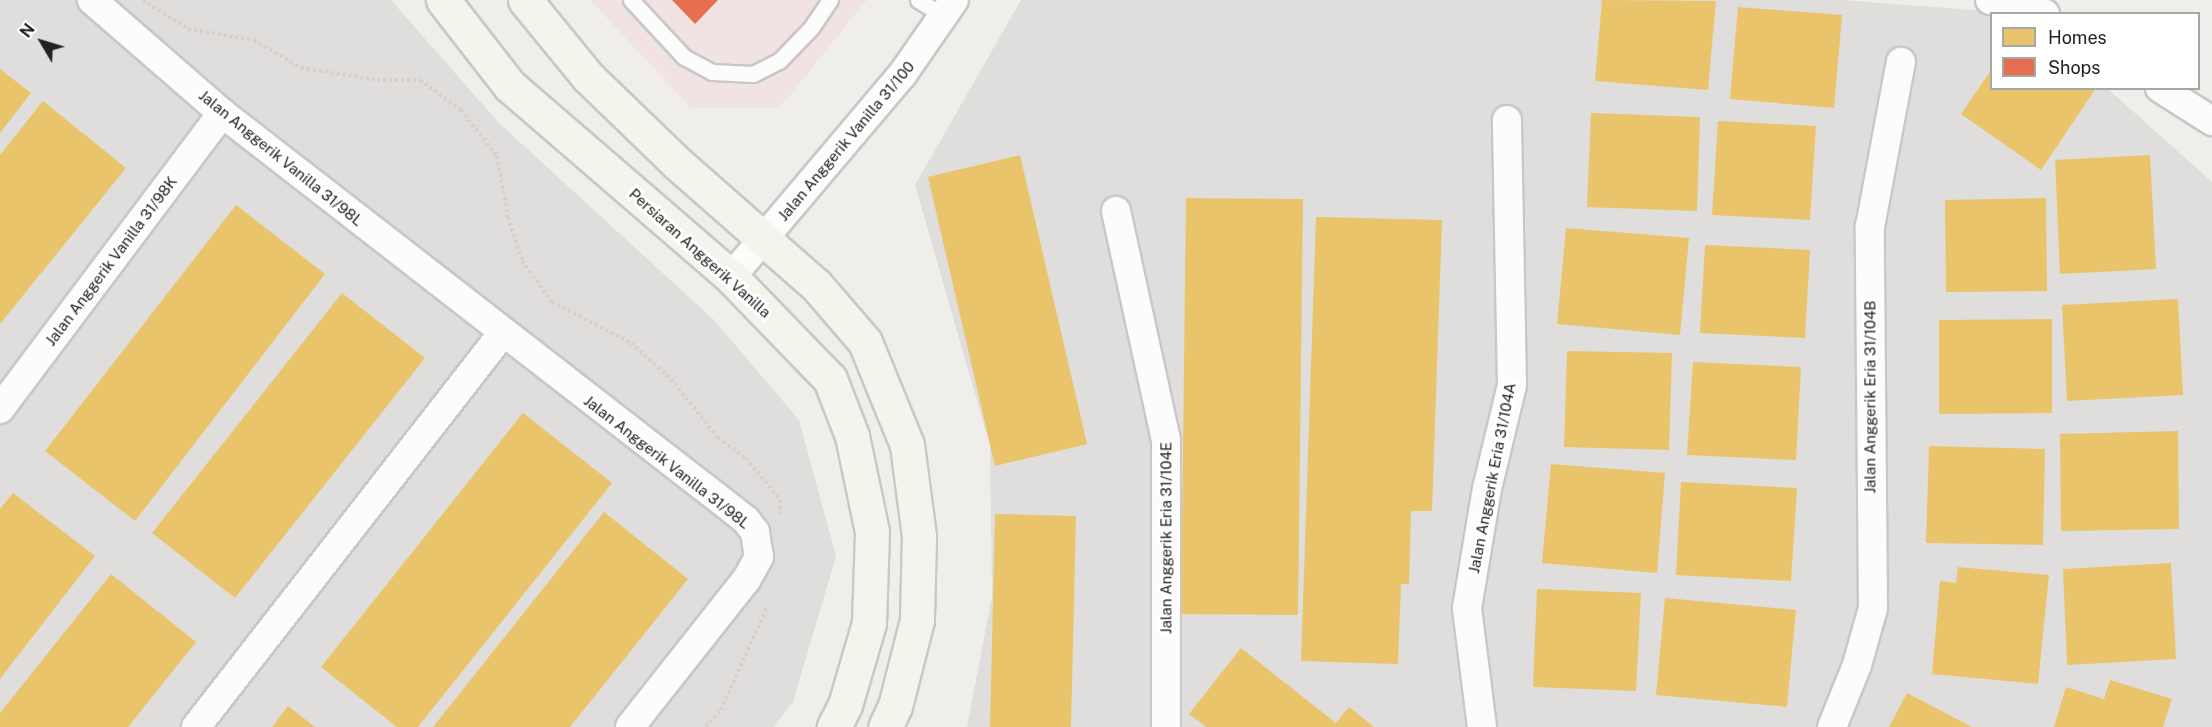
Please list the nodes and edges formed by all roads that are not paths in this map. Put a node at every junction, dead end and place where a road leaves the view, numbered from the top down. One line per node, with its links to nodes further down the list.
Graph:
1 (92, 0): 12 (street, Jalan Anggerik Vanilla 31/98L)
2 (443, 0): 17 (main road, Persiaran Anggerik Vanilla)
3 (525, 0): 16 (main road)
4 (631, 0): 5 (lane)
5 (830, 0)
6 (918, 0): 8 (lane)
7 (1990, 0): 9 (street)
8 (949, 8): 16 (street, Jalan Anggerik Vanilla 31/100)
9 (2039, 12)
10 (1901, 62): 26 (street, Jalan Anggerik Eria 31/104B)
11 (2163, 90): 14 (street)
12 (222, 113): 18 (street, Jalan Anggerik Vanilla 31/98L); 19 (street, Jalan Anggerik Vanilla 31/98K)
13 (1507, 120): 25 (street, Jalan Anggerik Eria 31/104A)
14 (2212, 121)
15 (1116, 211): 24 (street, Jalan Anggerik Eria 31/104E)
16 (764, 239): 17 (street, Jalan Anggerik Vanilla 31/100); 23 (main road)
17 (731, 277): 22 (main road, Persiaran Anggerik Vanilla)
18 (502, 334): 20 (street); 21 (street, Jalan Anggerik Vanilla 31/98L)
19 (0, 409)
20 (196, 727)
21 (630, 727)
22 (834, 727)
23 (885, 727)
24 (1166, 727)
25 (1482, 727)
26 (1832, 727)

